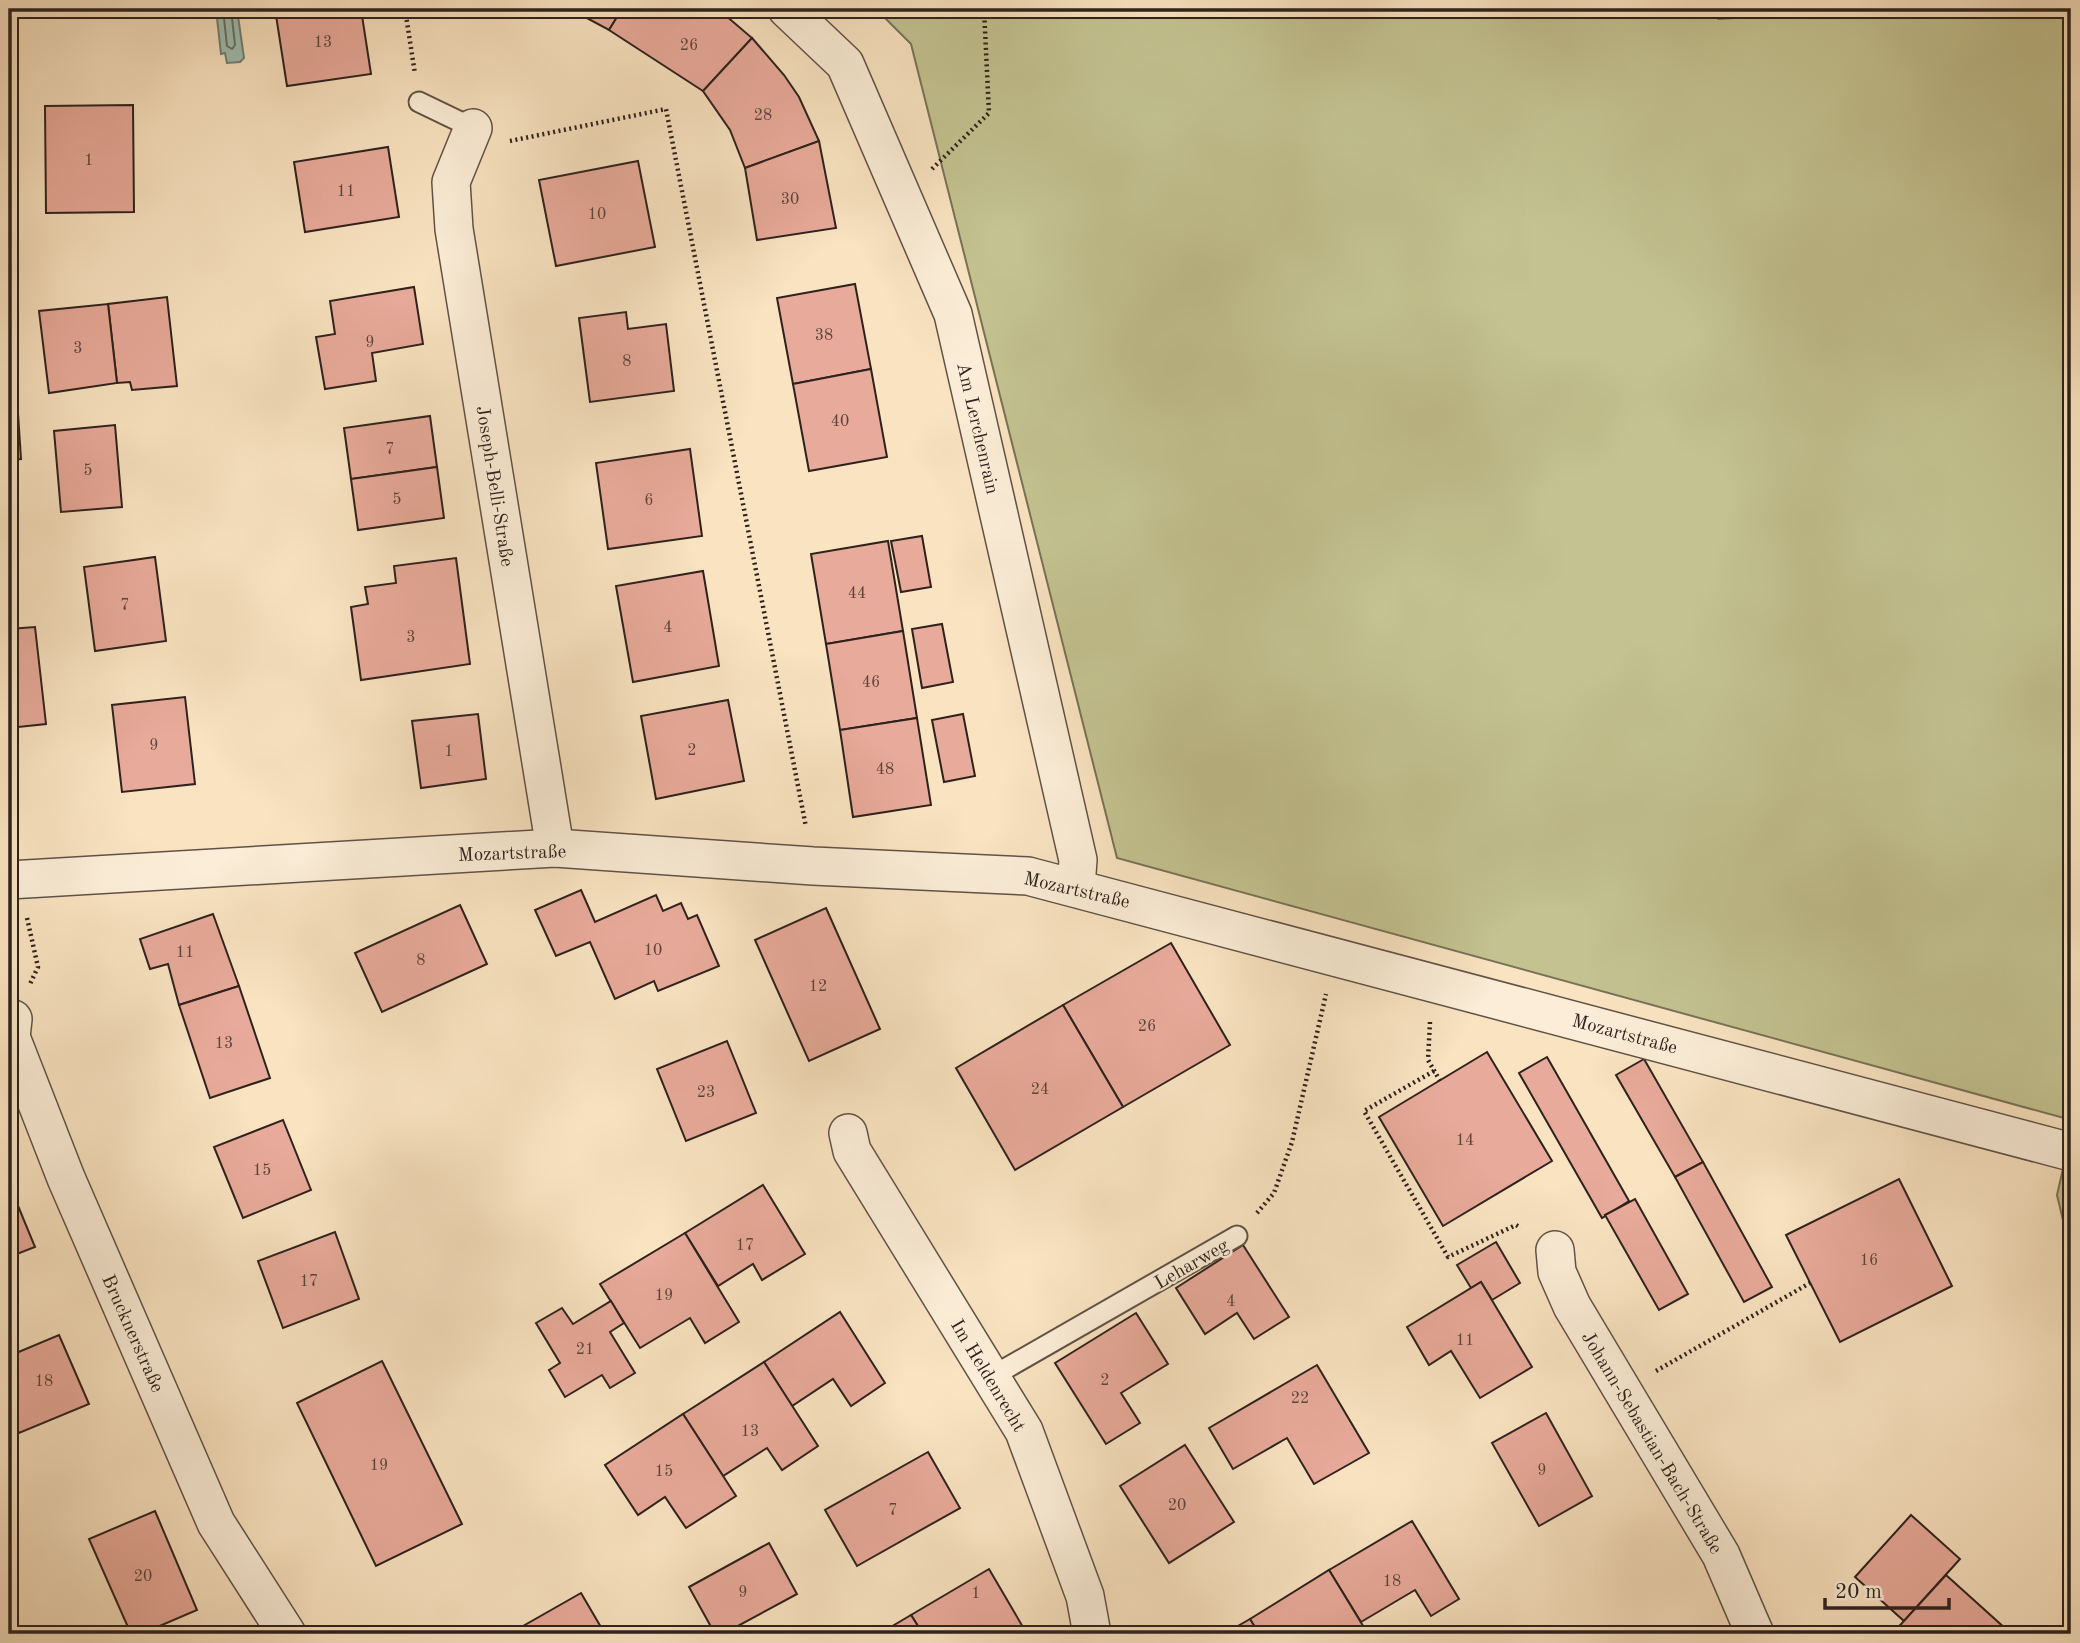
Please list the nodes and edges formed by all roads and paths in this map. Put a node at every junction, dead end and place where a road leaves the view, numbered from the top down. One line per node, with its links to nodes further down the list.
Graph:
1 (405, 9): 4 (path)
2 (787, 9): 6 (street, Am Lerchenrain)
3 (984, 9): 6 (path)
4 (419, 102): 5 (lane)
5 (473, 128): 7 (street, Joseph-Belli-Straße); 8 (path)
6 (903, 198): 10 (street, Am Lerchenrain)
7 (555, 848): 8 (street, Mozartstraße); 9 (street, Mozartstraße)
8 (813, 866): 10 (street, Mozartstraße)
9 (9, 880)
10 (1076, 886): 12 (street, Mozartstraße)
11 (27, 921): 13 (path)
12 (1335, 955): 18 (street, Mozartstraße); 19 (path, Leharweg)
13 (13, 1019): 24 (street, Brucknerstraße)
14 (1429, 1027): 15 (path)
15 (1434, 1071): 16 (path); 20 (path)
16 (1440, 1081)
17 (848, 1133): 22 (street, Im Heldenrecht)
18 (2071, 1152)
19 (1237, 1236): 22 (lane, Leharweg)
20 (1555, 1250): 23 (street, Johann-Sebastian-Bach-Straße)
21 (1810, 1283): 23 (path)
22 (991, 1377): 25 (street, Im Heldenrecht)
23 (1622, 1391): 26 (street, Johann-Sebastian-Bach-Straße)
24 (286, 1634)
25 (1092, 1634)
26 (1755, 1634)

